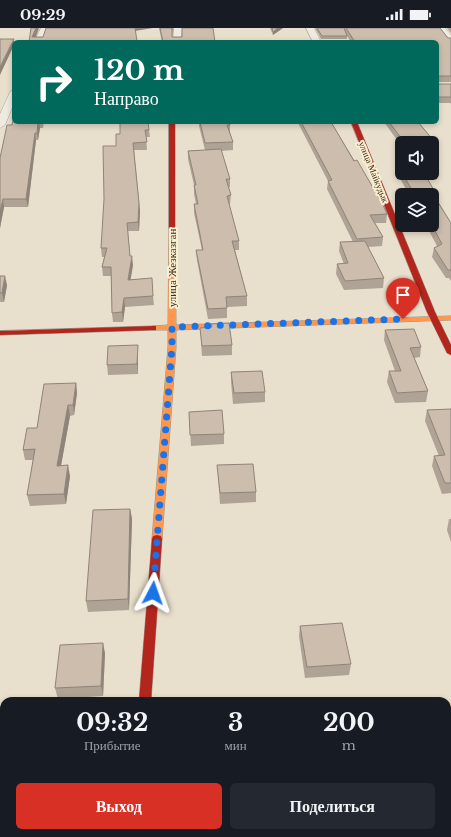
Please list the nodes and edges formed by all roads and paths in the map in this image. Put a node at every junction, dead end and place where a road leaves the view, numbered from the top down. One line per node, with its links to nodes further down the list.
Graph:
1 (45, 28): 5 (street)
2 (178, 28): 6 (street)
3 (310, 28): 7 (street)
4 (441, 28): 8 (street)
5 (39, 40)
6 (177, 40)
7 (316, 40)
8 (451, 40)
9 (12, 93): 10 (street)
10 (0, 94)
11 (12, 98): 14 (street)
12 (172, 124): 17 (street, улица Жезказган)
13 (355, 124): 15 (street, улица Майкудык)
14 (0, 125)
15 (434, 318): 16 (street); 17 (street); 19 (street, улица Майкудык)
16 (451, 318)
17 (172, 327): 18 (street); 20 (street, улица Жезказган)
18 (0, 334)
19 (451, 354)
20 (145, 697)

